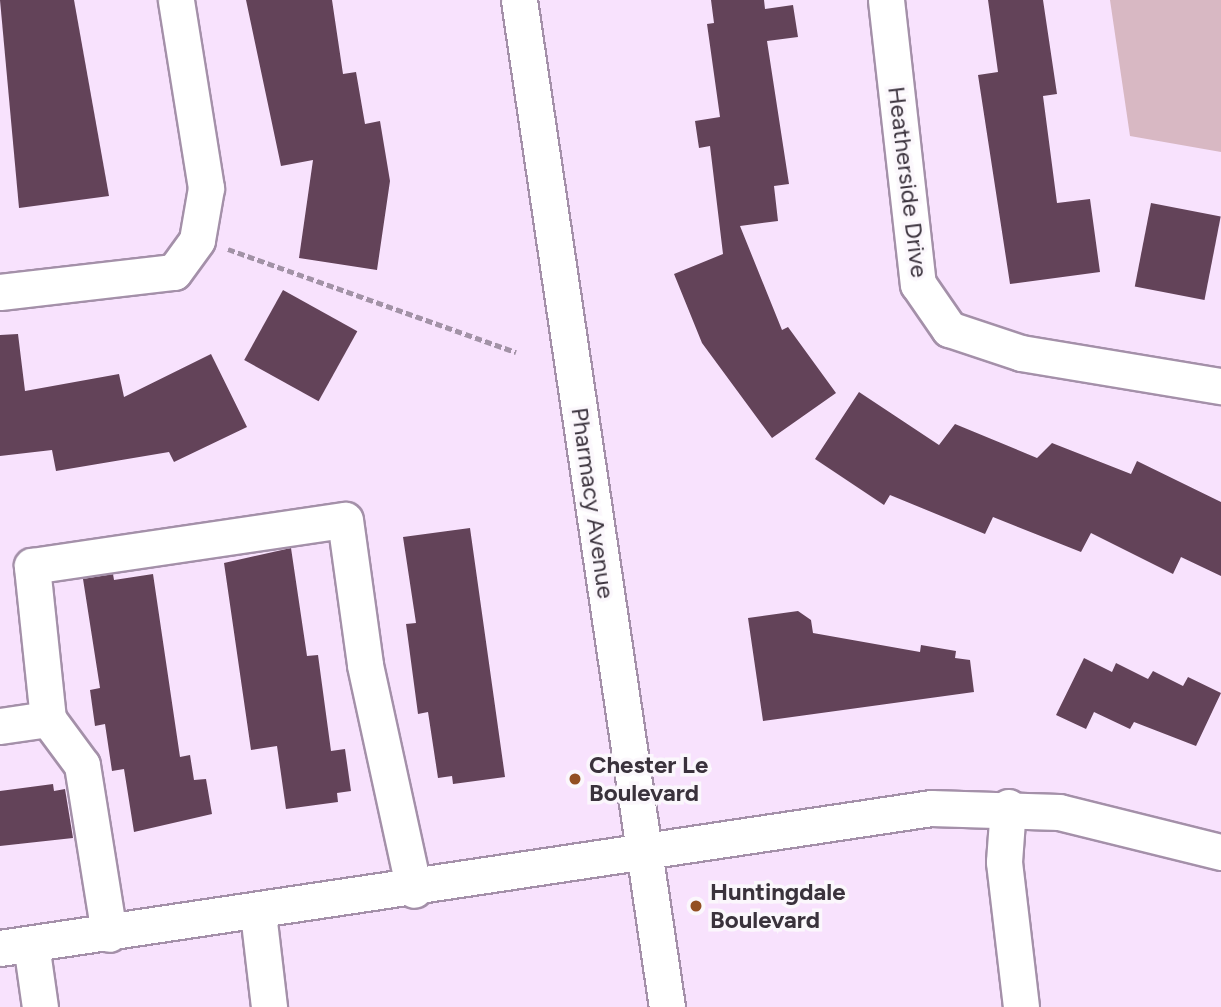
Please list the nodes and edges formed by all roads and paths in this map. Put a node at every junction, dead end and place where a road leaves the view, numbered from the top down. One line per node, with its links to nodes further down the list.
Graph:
1 (176, 0): 4 (street)
2 (519, 0): 11 (street, Pharmacy Avenue)
3 (886, 0): 7 (street, Heatherside Drive)
4 (197, 240): 5 (street); 6 (path)
5 (0, 292)
6 (516, 352)
7 (1221, 386)
8 (48, 719): 9 (street); 13 (street); 15 (street)
9 (0, 726)
10 (1008, 807): 11 (street); 12 (street); 20 (street)
11 (645, 851): 13 (street); 19 (street, Pharmacy Avenue)
12 (1221, 852)
13 (414, 890): 14 (street)
14 (258, 914): 15 (street); 18 (street)
15 (109, 934): 16 (street)
16 (15, 946): 17 (street)
17 (40, 1007)
18 (269, 1007)
19 (667, 1007)
20 (1021, 1007)

